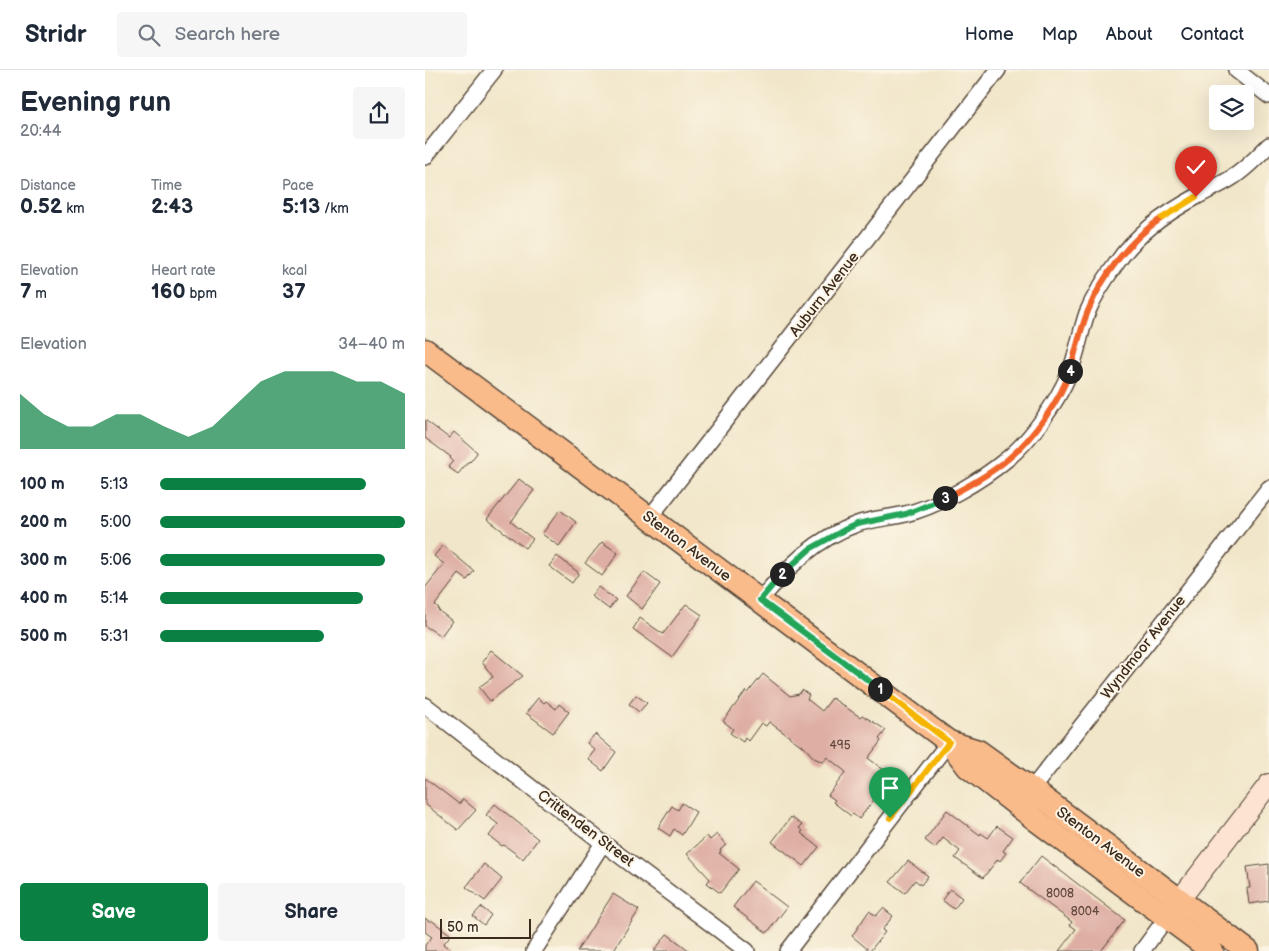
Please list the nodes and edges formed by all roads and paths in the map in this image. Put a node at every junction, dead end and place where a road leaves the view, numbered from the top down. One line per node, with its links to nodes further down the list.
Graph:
1 (494, 70): 6 (street)
2 (998, 70): 9 (street, Auburn Avenue)
3 (1236, 70): 4 (street)
4 (1269, 96)
5 (1269, 145): 10 (street)
6 (425, 157)
7 (425, 350): 9 (main road, Stenton Avenue)
8 (1269, 488): 14 (street, Wyndmoor Avenue)
9 (650, 518): 10 (main road, Stenton Avenue)
10 (760, 600): 12 (main road, Stenton Avenue)
11 (425, 705): 15 (street, Crittenden Street)
12 (949, 742): 14 (main road, Stenton Avenue); 19 (street)
13 (1269, 784): 16 (street)
14 (1025, 798): 16 (main road, Stenton Avenue)
15 (603, 843): 17 (street); 18 (street, Crittenden Street)
16 (1173, 908): 20 (street); 21 (main road, Stenton Avenue); 22 (main road, Stenton Avenue)
17 (534, 951)
18 (747, 951)
19 (788, 951)
20 (1142, 951)
21 (1213, 951)
22 (1249, 951)

